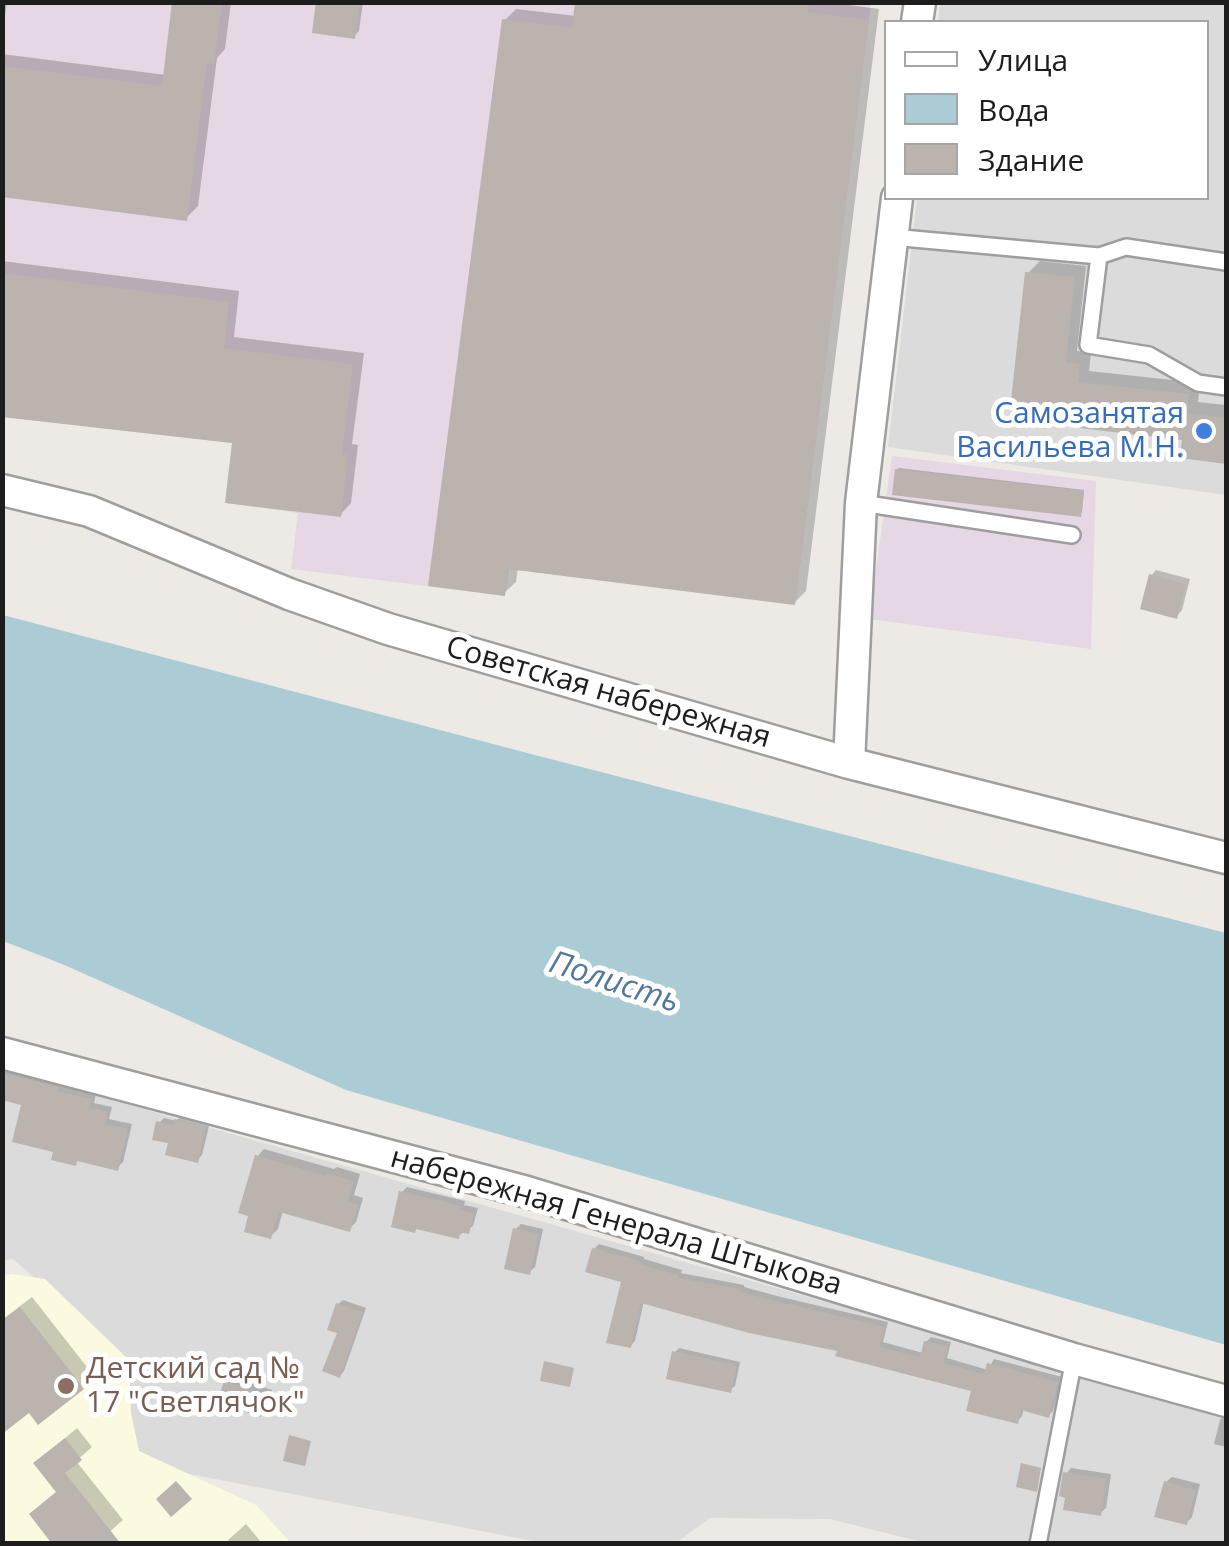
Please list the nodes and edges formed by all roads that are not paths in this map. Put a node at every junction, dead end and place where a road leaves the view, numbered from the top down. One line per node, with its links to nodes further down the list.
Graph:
1 (897, 200): 2 (street)
2 (892, 236): 3 (lane); 7 (street)
3 (1099, 256): 4 (lane); 5 (lane)
4 (1226, 262)
5 (1226, 388)
6 (2, 490): 9 (street, Советская набережная)
7 (861, 503): 8 (lane); 9 (street)
8 (1072, 535)
9 (849, 763): 10 (street, Советская набережная)
10 (1226, 858)
11 (2, 1053): 12 (street, набережная Генерала Штыкова)
12 (1074, 1359): 13 (street, набережная Генерала Штыкова); 14 (lane)
13 (1226, 1400)
14 (1038, 1544)

